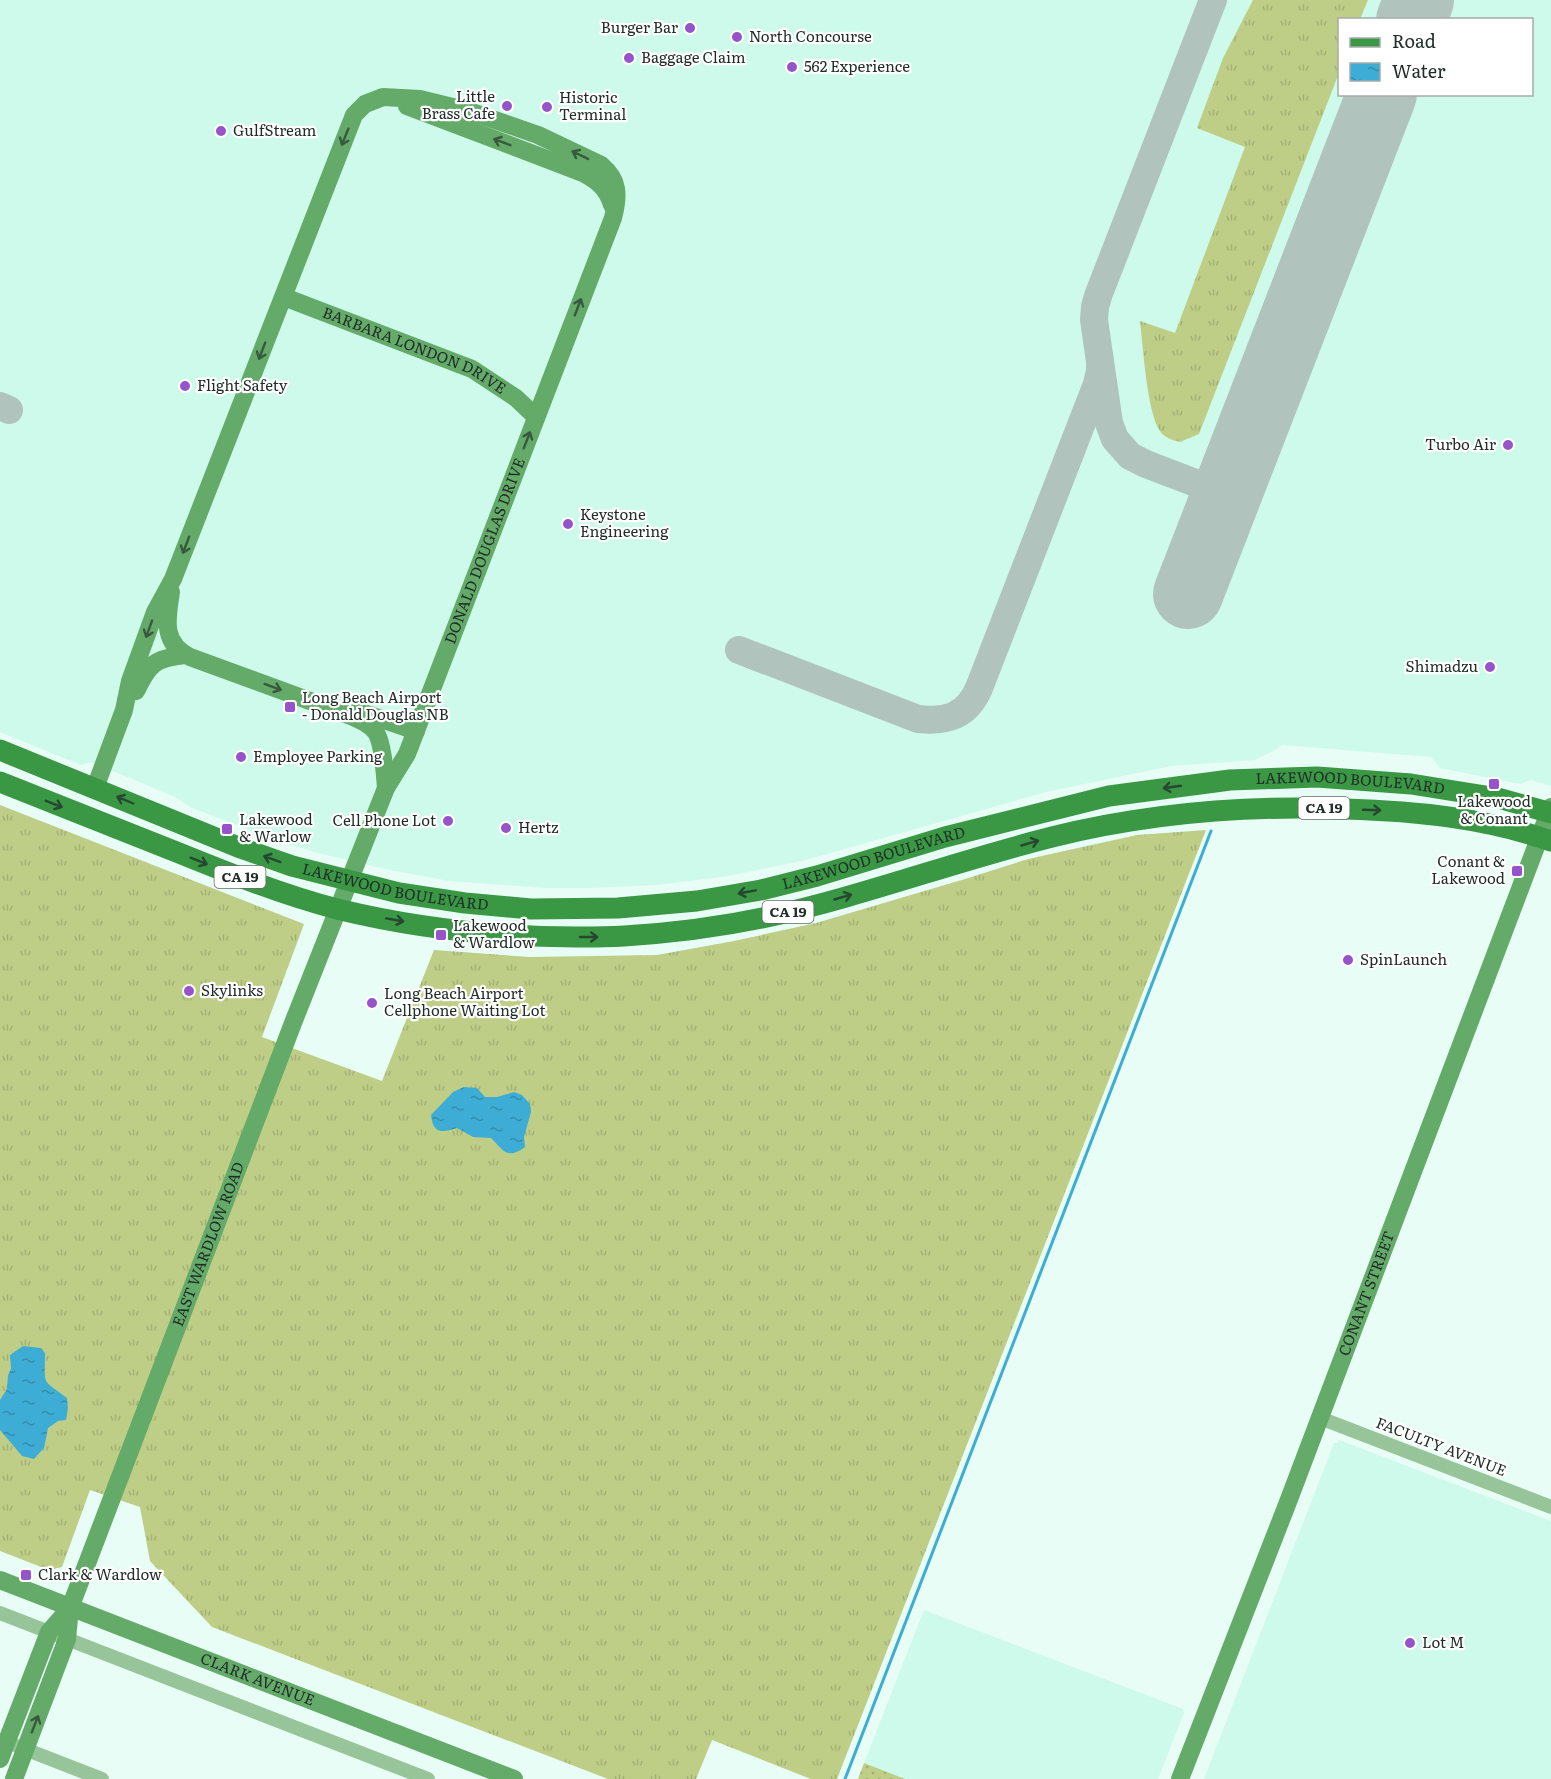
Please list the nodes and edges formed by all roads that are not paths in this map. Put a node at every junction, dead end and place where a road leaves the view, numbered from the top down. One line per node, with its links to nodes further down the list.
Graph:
1 (284, 297): 2 (street, BARBARA LONDON DRIVE); 2 (street, DONALD DOUGLAS DRIVE, one-way to 1); 3 (street, DONALD DOUGLAS DRIVE, one-way to 3)
2 (536, 417): 7 (street, DONALD DOUGLAS DRIVE, one-way to 2)
3 (173, 579): 4 (street); 6 (street, one-way to 6)
4 (184, 655): 5 (street, one-way to 5); 6 (street)
5 (327, 707): 7 (street); 12 (street)
6 (124, 710): 11 (street)
7 (416, 731): 12 (street, DONALD DOUGLAS DRIVE)
8 (0, 750): 11 (main road, LAKEWOOD BOULEVARD / CA 19)
9 (1230, 780): 13 (main road); 14 (main road, LAKEWOOD BOULEVARD / CA 19); 16 (main road, LAKEWOOD BOULEVARD / CA 19, one-way to 16)
10 (0, 782): 17 (main road, LAKEWOOD BOULEVARD / CA 19, one-way to 17)
11 (95, 788): 16 (main road, LAKEWOOD BOULEVARD / CA 19, one-way to 11)
12 (386, 789): 16 (street, DONALD DOUGLAS DRIVE)
13 (1230, 809): 15 (main road, LAKEWOOD BOULEVARD / CA 19, one-way to 15); 17 (main road, LAKEWOOD BOULEVARD / CA 19, one-way to 13)
14 (1550, 810): 15 (street, CONANT STREET)
15 (1545, 839): 18 (street, CONANT STREET)
16 (348, 881): 17 (street, EAST WARDLOW ROAD)
17 (338, 909): 21 (street, EAST WARDLOW ROAD)
18 (1320, 1418): 19 (street, FACULTY AVENUE); 31 (street, CONANT STREET)
19 (1551, 1507)
20 (0, 1581): 21 (street, CLARK AVENUE)
21 (70, 1608): 23 (street, EAST WARDLOW ROAD); 24 (street, EAST WARDLOW ROAD); 30 (street, CLARK AVENUE)
22 (0, 1613): 23 (street, CLARK AVENUE)
23 (49, 1632): 24 (street, CLARK AVENUE); 26 (street, EAST WARDLOW ROAD)
24 (68, 1640): 25 (street, EAST WARDLOW ROAD, one-way to 24); 29 (street, CLARK AVENUE)
25 (25, 1749): 26 (street); 27 (street, EAST WARDLOW ROAD); 28 (street)
26 (3, 1750)
27 (14, 1779)
28 (102, 1779)
29 (428, 1779)
30 (514, 1779)
31 (1180, 1779)

